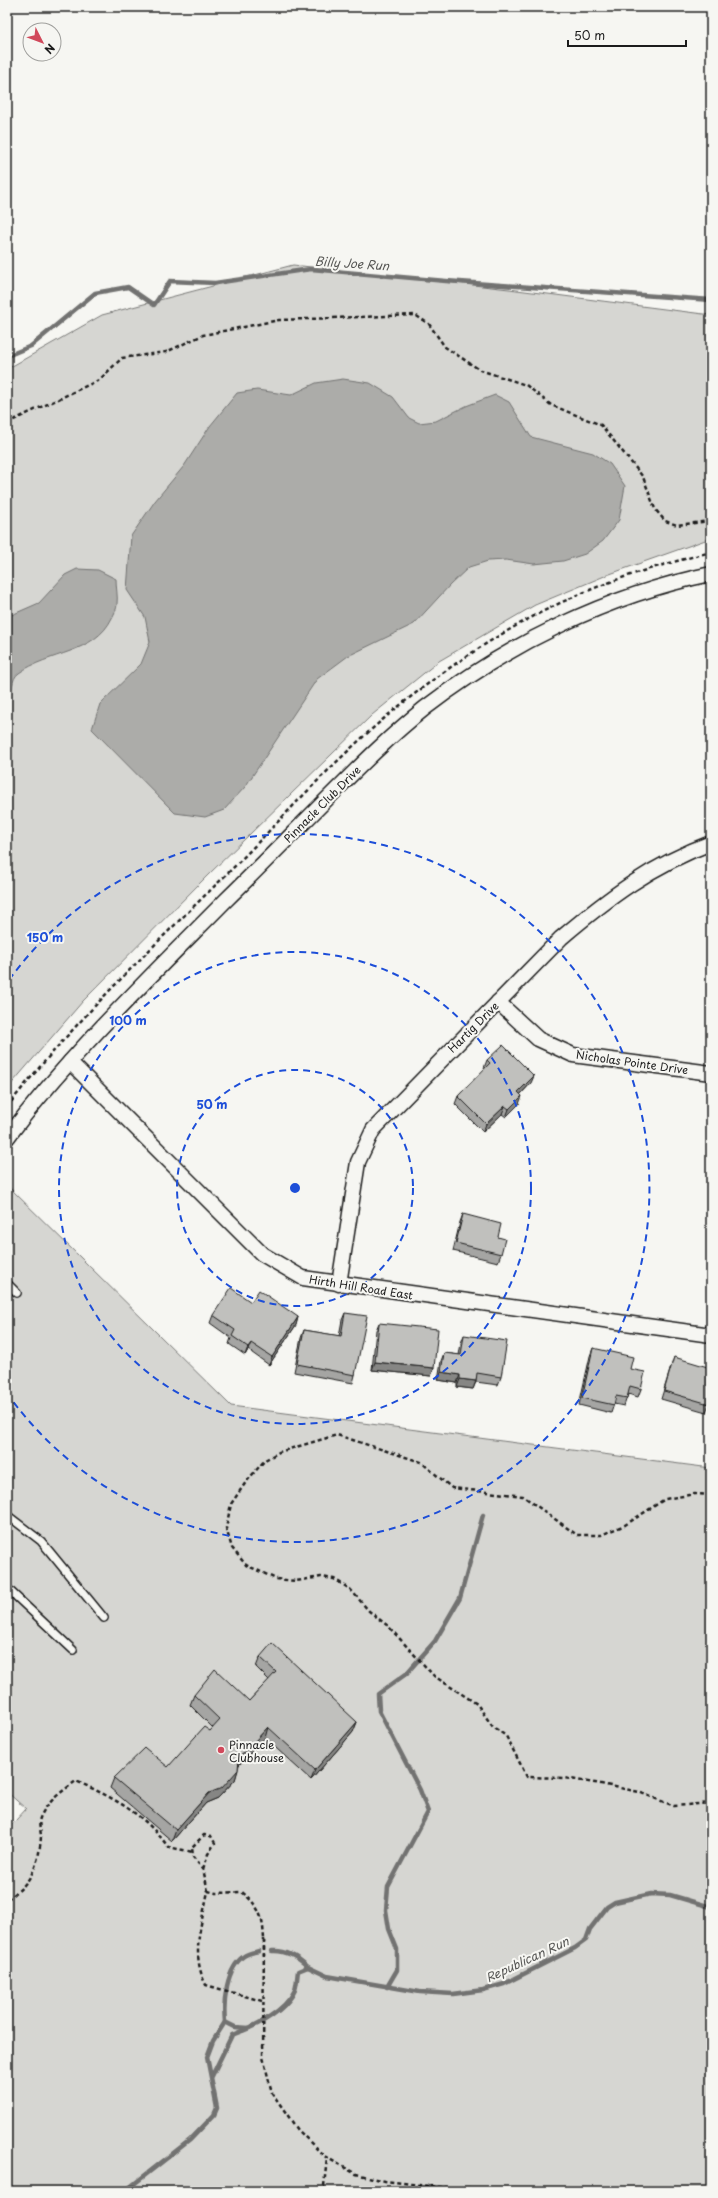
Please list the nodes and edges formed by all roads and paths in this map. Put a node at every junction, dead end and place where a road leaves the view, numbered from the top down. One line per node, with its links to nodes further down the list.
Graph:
1 (7, 423): 2 (path)
2 (711, 521)
3 (711, 574): 6 (street, Pinnacle Club Drive)
4 (711, 843): 5 (street, Hartig Drive)
5 (498, 1002): 7 (street, Nicholas Pointe Drive); 10 (street, Hartig Drive)
6 (70, 1062): 8 (street, Pinnacle Club Drive); 10 (street, Hirth Hill Road East)
7 (711, 1073)
8 (7, 1138)
9 (7, 1283): 11 (lane)
10 (339, 1284): 12 (street, Hirth Hill Road East)
11 (17, 1293)
12 (711, 1336)
13 (711, 1495): 18 (path)
14 (7, 1515): 16 (lane)
15 (7, 1588): 17 (lane)
16 (104, 1618)
17 (73, 1650)
18 (711, 1803)
19 (193, 1852): 20 (path); 20 (path); 22 (path)
20 (203, 1869): 21 (path)
21 (208, 1891): 23 (path); 24 (path)
22 (7, 1899)
23 (264, 1940): 23 (path, bridge); 24 (path, bridge)
24 (262, 2001): 25 (path)
25 (327, 2158): 26 (path); 27 (path)
26 (320, 2191)
27 (509, 2191)

